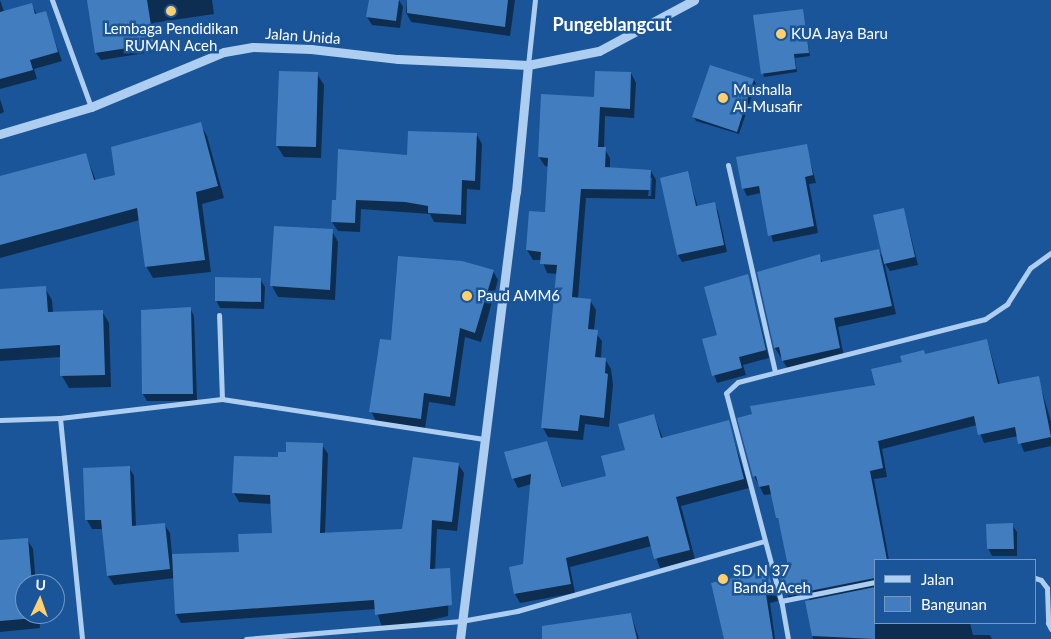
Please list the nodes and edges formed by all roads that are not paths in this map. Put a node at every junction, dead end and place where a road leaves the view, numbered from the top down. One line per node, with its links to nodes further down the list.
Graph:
1 (52, 0): 5 (street)
2 (535, 0): 4 (street)
3 (694, 0): 4 (street, Jalan Unida)
4 (528, 65): 5 (street, Jalan Unida); 14 (street)
5 (91, 107): 6 (street, Jalan Unida)
6 (0, 134)
7 (728, 165): 10 (street)
8 (1051, 253): 10 (street)
9 (220, 315): 11 (street)
10 (775, 372): 15 (street)
11 (222, 399): 12 (street); 14 (street)
12 (60, 418): 13 (street); 21 (street)
13 (0, 420)
14 (484, 439): 19 (street)
15 (764, 541): 18 (street); 19 (street)
16 (1036, 578): 20 (street)
17 (874, 582): 18 (street)
18 (781, 601): 24 (street)
19 (461, 621): 22 (street); 23 (street)
20 (1051, 629)
21 (82, 639)
22 (246, 639)
23 (460, 639)
24 (788, 639)

